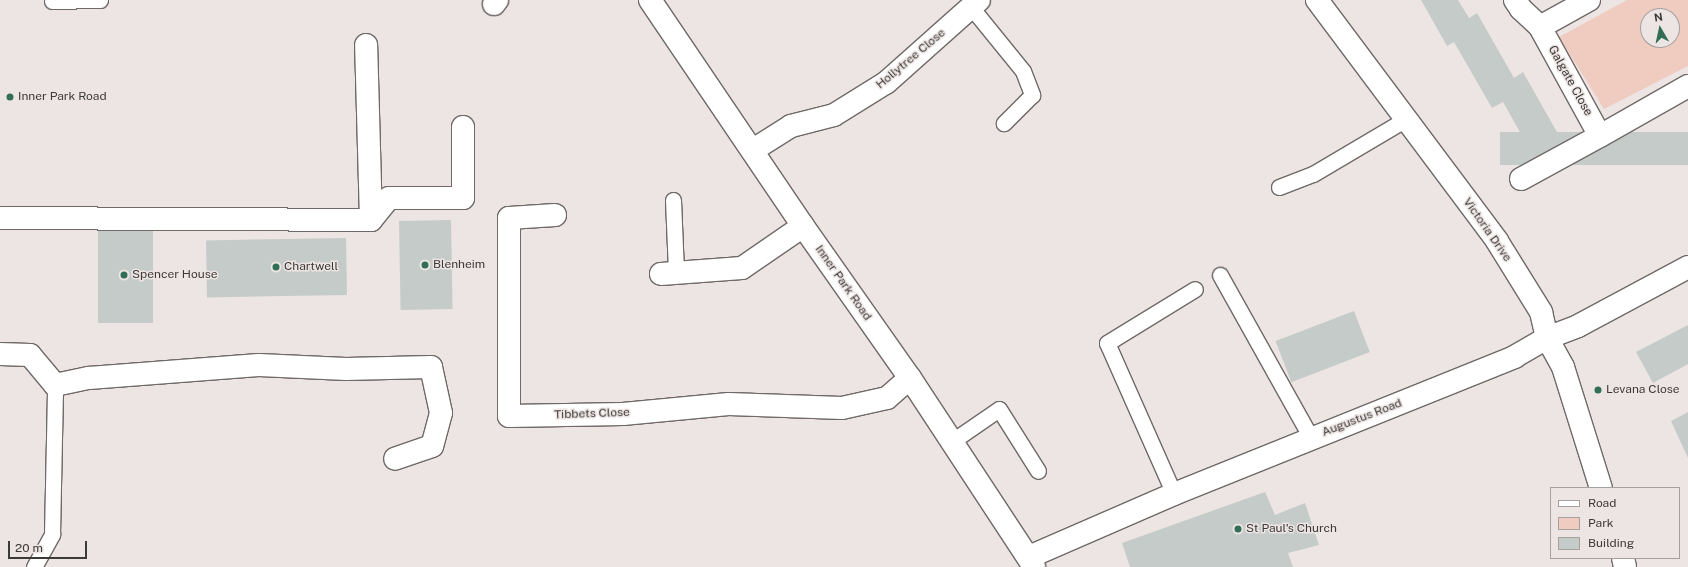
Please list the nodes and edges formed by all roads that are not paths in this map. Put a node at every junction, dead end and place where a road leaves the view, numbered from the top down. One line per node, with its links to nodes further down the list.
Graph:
1 (100, 0): 6 (lane)
2 (650, 0): 15 (street, Inner Park Road)
3 (1318, 0): 11 (street, Victoria Drive)
4 (1515, 0): 8 (street, Galgate Close)
5 (1589, 0): 8 (street)
6 (52, 1)
7 (975, 4): 12 (lane); 15 (street, Hollytree Close)
8 (1540, 27): 14 (street, Galgate Close)
9 (366, 45): 21 (street)
10 (1688, 86): 14 (street)
11 (1406, 119): 17 (lane); 27 (street, Victoria Drive)
12 (1004, 123)
13 (463, 128): 21 (street)
14 (1600, 136): 16 (street)
15 (753, 150): 22 (street, Inner Park Road)
16 (1521, 179)
17 (1278, 187)
18 (673, 200): 24 (lane)
19 (555, 214): 29 (street, Tibbets Close)
20 (0, 218): 21 (street)
21 (370, 220)
22 (803, 226): 24 (street); 29 (street, Inner Park Road)
23 (1688, 267): 27 (street, Augustus Road)
24 (668, 274)
25 (1220, 275): 31 (lane)
26 (1195, 289): 36 (lane)
27 (1547, 338): 31 (street, Augustus Road); 35 (street, Victoria Drive)
28 (0, 354): 30 (street)
29 (910, 378): 32 (street, Inner Park Road)
30 (55, 384): 33 (street); 38 (lane)
31 (1311, 438): 36 (street, Augustus Road)
32 (951, 442): 34 (lane); 37 (street, Inner Park Road)
33 (395, 459)
34 (1038, 470)
35 (1601, 487)
36 (1174, 494): 37 (street, Augustus Road)
37 (1032, 562)
38 (34, 567)

